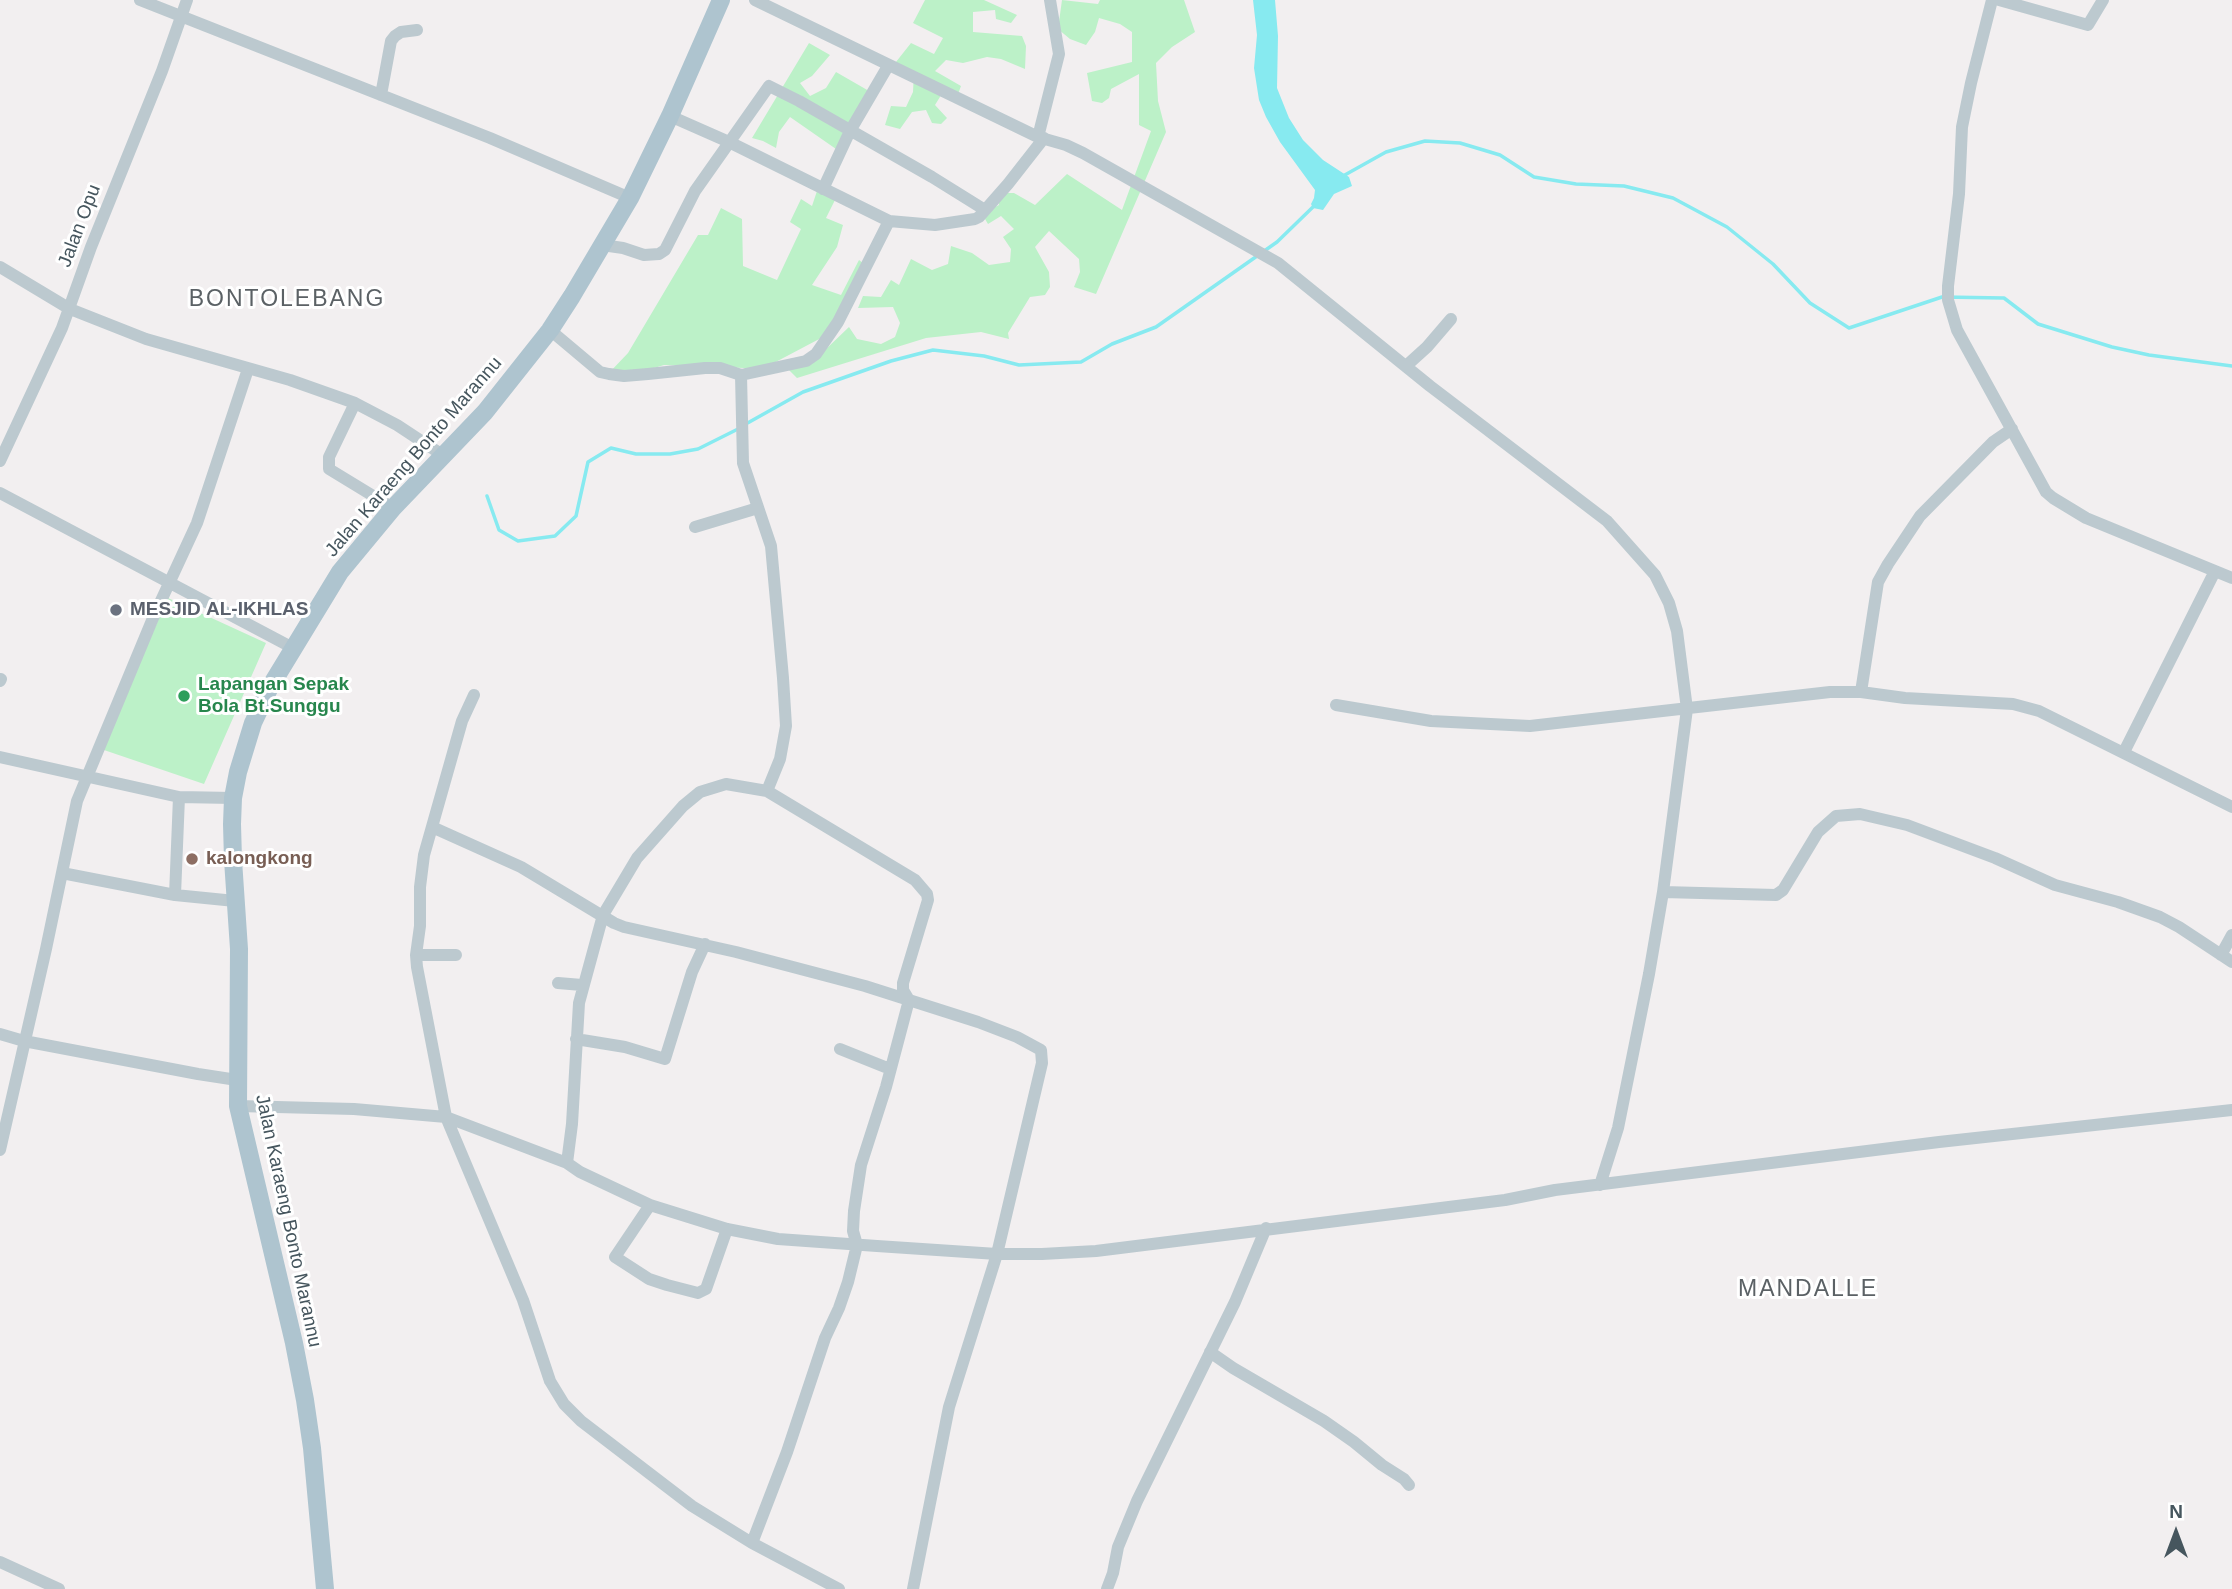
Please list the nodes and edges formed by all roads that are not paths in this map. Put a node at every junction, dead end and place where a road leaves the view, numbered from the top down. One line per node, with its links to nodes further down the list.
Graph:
1 (140, 0): 9 (street)
2 (187, 0): 9 (street, Jalan Opu)
3 (721, 0): 13 (main road, Jalan Karaeng Bonto Marannu)
4 (755, 0): 11 (street)
5 (1050, 0): 15 (street)
6 (1992, 0): 30 (street)
7 (1998, 0): 8 (street)
8 (2103, 0)
9 (181, 16): 12 (street); 23 (street, Jalan Opu)
10 (417, 30): 12 (street)
11 (888, 66): 14 (street); 15 (street)
12 (381, 95): 18 (street)
13 (670, 116): 16 (street); 18 (main road, Jalan Karaeng Bonto Marannu)
14 (850, 131): 16 (street); 17 (street); 19 (street)
15 (1041, 138): 19 (street); 26 (street)
16 (729, 142): 17 (street); 21 (street)
17 (823, 189): 20 (street)
18 (630, 198): 21 (main road, Jalan Karaeng Bonto Marannu)
19 (985, 210): 20 (street)
20 (889, 221): 28 (street)
21 (602, 246): 25 (main road, Jalan Karaeng Bonto Marannu)
22 (0, 267): 23 (street)
23 (70, 309): 27 (street); 32 (street, Jalan Opu)
24 (1451, 319): 26 (street)
25 (550, 330): 28 (street); 31 (main road, Jalan Karaeng Bonto Marannu)
26 (1406, 366): 44 (street)
27 (248, 369): 29 (street); 39 (street)
28 (741, 375): 35 (street)
29 (355, 403): 31 (street); 34 (street)
30 (2012, 429): 37 (street); 41 (street)
31 (444, 456): 34 (main road, Jalan Karaeng Bonto Marannu)
32 (0, 461)
33 (0, 493): 39 (street)
34 (393, 508): 40 (main road, Jalan Karaeng Bonto Marannu)
35 (758, 508): 36 (street); 48 (street)
36 (695, 527)
37 (2215, 571): 38 (street); 45 (street)
38 (2232, 578)
39 (169, 583): 40 (street); 47 (street)
40 (293, 649): 50 (main road, Jalan Karaeng Bonto Marannu)
41 (1861, 692): 44 (street); 45 (street)
42 (474, 695): 52 (street)
43 (1336, 705): 44 (street)
44 (1687, 709): 54 (street)
45 (2124, 752): 51 (street)
46 (0, 757): 47 (street)
47 (86, 777): 49 (street); 53 (street)
48 (767, 791): 57 (street); 65 (street)
49 (179, 797): 50 (street); 55 (street)
50 (233, 798): 56 (main road, Jalan Karaeng Bonto Marannu)
51 (2232, 807)
52 (432, 827): 57 (street); 60 (street)
53 (62, 873): 55 (street); 68 (street)
54 (1663, 892): 62 (street); 77 (street)
55 (175, 895): 56 (street)
56 (235, 901): 71 (main road, Jalan Karaeng Bonto Marannu)
57 (603, 915): 59 (street); 64 (street)
58 (2232, 935): 62 (street)
59 (705, 944): 65 (street); 67 (street)
60 (416, 955): 61 (street); 74 (street)
61 (456, 955)
62 (2227, 958)
63 (558, 983): 64 (street)
64 (582, 985): 67 (street)
65 (909, 1000): 70 (street); 82 (street)
66 (0, 1034): 68 (street)
67 (576, 1038): 76 (street)
68 (23, 1041): 71 (street); 75 (street)
69 (840, 1049): 70 (street)
70 (890, 1069): 81 (street)
71 (237, 1080): 72 (main road, Jalan Karaeng Bonto Marannu)
72 (238, 1106): 74 (street); 88 (main road, Jalan Karaeng Bonto Marannu)
73 (2232, 1110): 77 (street)
74 (446, 1116): 76 (street); 85 (street)
75 (0, 1150)
76 (567, 1163): 78 (street)
77 (1600, 1185): 79 (street)
78 (650, 1205): 80 (street); 80 (street)
79 (1266, 1228): 82 (street); 83 (street)
80 (727, 1229): 81 (street)
81 (857, 1245): 82 (street); 85 (street)
82 (997, 1254): 90 (street)
83 (1210, 1352): 84 (street); 91 (street)
84 (1409, 1485)
85 (752, 1543): 89 (street)
86 (0, 1562): 87 (street)
87 (59, 1589)
88 (325, 1589)
89 (839, 1589)
90 (912, 1589)
91 (1107, 1589)

